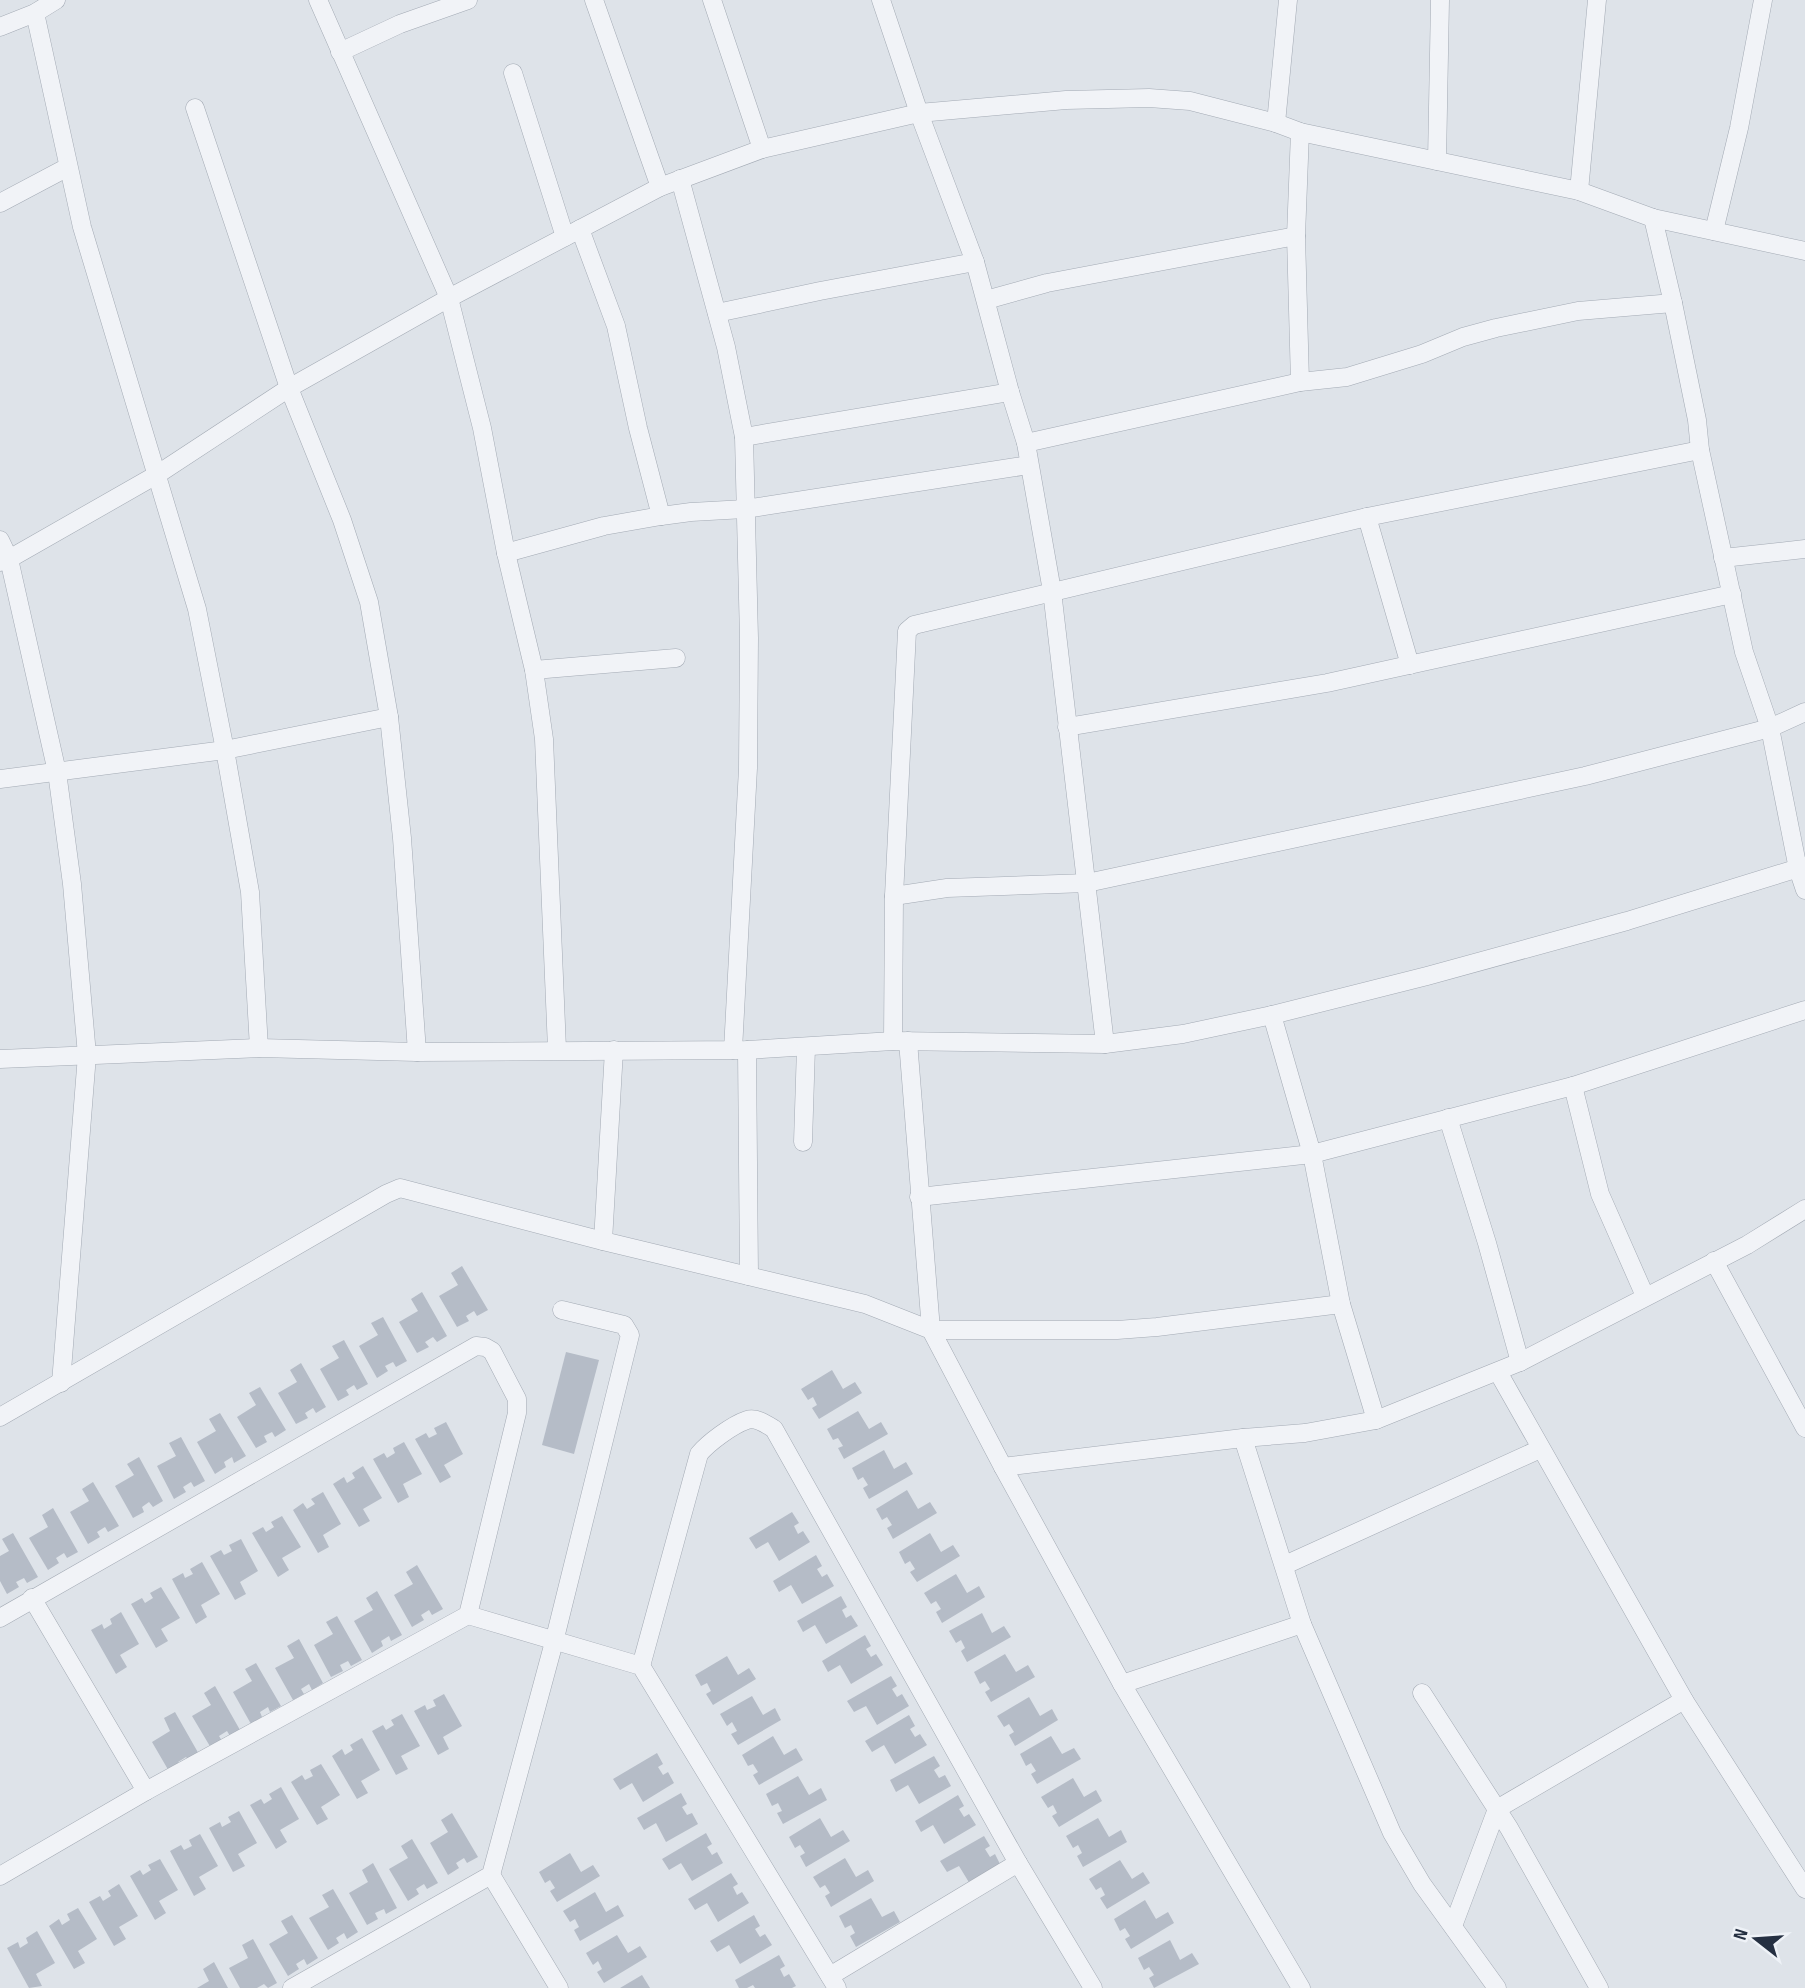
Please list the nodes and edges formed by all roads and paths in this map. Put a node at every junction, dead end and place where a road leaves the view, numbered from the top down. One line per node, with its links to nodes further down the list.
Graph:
1 (56, 0): 11 (street)
2 (318, 0): 13 (street)
3 (468, 0): 13 (street)
4 (594, 0): 23 (street)
5 (712, 0): 19 (street)
6 (881, 0): 16 (street)
7 (1288, 0): 17 (street)
8 (1440, 0): 20 (street)
9 (1597, 0): 24 (street)
10 (1763, 0): 27 (street)
11 (35, 13): 12 (street); 21 (street)
12 (0, 27)
13 (340, 52): 32 (street)
14 (513, 73): 28 (street)
15 (195, 108): 37 (street)
16 (919, 113): 17 (street); 19 (street); 31 (street)
17 (1276, 123): 18 (street)
18 (1300, 132): 20 (street); 29 (street)
19 (762, 149): 22 (street)
20 (1437, 162): 24 (street)
21 (68, 167): 25 (street); 43 (street)
22 (680, 179): 23 (street); 35 (street)
23 (660, 187): 28 (street)
24 (1579, 191): 26 (street)
25 (0, 203)
26 (1653, 218): 27 (street); 34 (street)
27 (1714, 231): 30 (street)
28 (573, 233): 32 (street); 45 (street)
29 (1296, 236): 33 (street); 36 (street)
30 (1805, 251)
31 (975, 262): 33 (street); 35 (street)
32 (449, 298): 37 (street); 49 (street)
33 (986, 300): 38 (street)
34 (1673, 303): 36 (street); 41 (street)
35 (717, 313): 39 (street)
36 (1300, 382): 40 (street)
37 (289, 388): 43 (street); 58 (street)
38 (1010, 392): 39 (street); 40 (street)
39 (744, 437): 44 (street)
40 (1026, 443): 42 (street)
41 (1700, 450): 46 (street); 50 (street)
42 (1030, 465): 44 (street); 52 (street)
43 (158, 474): 51 (street); 61 (street)
44 (745, 509): 45 (street); 76 (street)
45 (661, 516): 49 (street)
46 (1367, 517): 52 (street); 55 (street)
47 (0, 540): 51 (street)
48 (1805, 549): 50 (street)
49 (506, 553): 56 (street)
50 (1723, 558): 53 (street)
51 (4, 561): 62 (street)
52 (1052, 592): 59 (street); 67 (street)
53 (1732, 594): 55 (street); 60 (street)
54 (676, 658): 56 (street)
55 (1409, 665): 59 (street)
56 (534, 670): 74 (street)
57 (1805, 712): 60 (street)
58 (389, 717): 61 (street); 77 (street)
59 (1067, 727): 65 (street)
60 (1770, 728): 64 (street); 65 (street)
61 (225, 750): 62 (street); 73 (street)
62 (57, 772): 63 (street); 78 (street)
63 (0, 779)
64 (1802, 868): 66 (street); 69 (street)
65 (1087, 883): 67 (street); 71 (street)
66 (1805, 890)
67 (894, 896): 70 (street)
68 (1805, 1010): 80 (street)
69 (1272, 1015): 71 (street); 83 (street)
70 (900, 1041): 71 (street); 72 (street); 84 (street)
71 (1105, 1044)
72 (806, 1047): 76 (street); 82 (street)
73 (259, 1048): 77 (street); 78 (street)
74 (557, 1049): 75 (street); 77 (street)
75 (614, 1050): 76 (street); 86 (street)
76 (740, 1050): 88 (street)
77 (417, 1052)
78 (87, 1055): 79 (street); 95 (street)
79 (0, 1059)
80 (1573, 1086): 81 (street); 89 (street)
81 (1448, 1118): 83 (street); 93 (street)
82 (803, 1142)
83 (1311, 1154): 84 (street); 90 (street)
84 (919, 1198): 92 (street)
85 (1805, 1209): 87 (street)
86 (603, 1241): 88 (street); 95 (street)
87 (1714, 1261): 89 (street); 98 (street)
88 (749, 1276): 92 (street)
89 (1644, 1296): 93 (street)
90 (1341, 1304): 92 (street); 97 (street)
91 (562, 1310): 107 (street)
92 (931, 1330): 101 (street)
93 (1520, 1362): 94 (street)
94 (1498, 1372): 97 (street); 100 (street)
95 (61, 1383): 96 (street)
96 (0, 1417)
97 (1376, 1420): 99 (street)
98 (1805, 1428)
99 (1243, 1438): 101 (street); 102 (street)
100 (1540, 1449): 102 (street); 111 (street)
101 (1003, 1467): 109 (street)
102 (1285, 1565): 106 (street)
103 (32, 1598): 104 (street); 105 (street); 112 (street)
104 (468, 1615): 107 (street); 112 (street)
105 (0, 1618)
106 (1302, 1624): 109 (street); 118 (street)
107 (554, 1642): 108 (street); 115 (street)
108 (641, 1666): 114 (street); 119 (street)
109 (1122, 1684): 123 (street)
110 (1422, 1693): 113 (street)
111 (1684, 1700): 113 (street); 117 (street)
112 (146, 1791): 116 (street)
113 (1497, 1809): 118 (street); 125 (street)
114 (1018, 1863): 119 (street); 122 (street)
115 (491, 1875): 120 (street); 121 (street)
116 (0, 1876)
117 (1805, 1889)
118 (1453, 1926): 124 (street)
119 (834, 1982)
120 (292, 1988)
121 (559, 1988)
122 (1093, 1988)
123 (1301, 1988)
124 (1497, 1988)
125 (1599, 1988)

